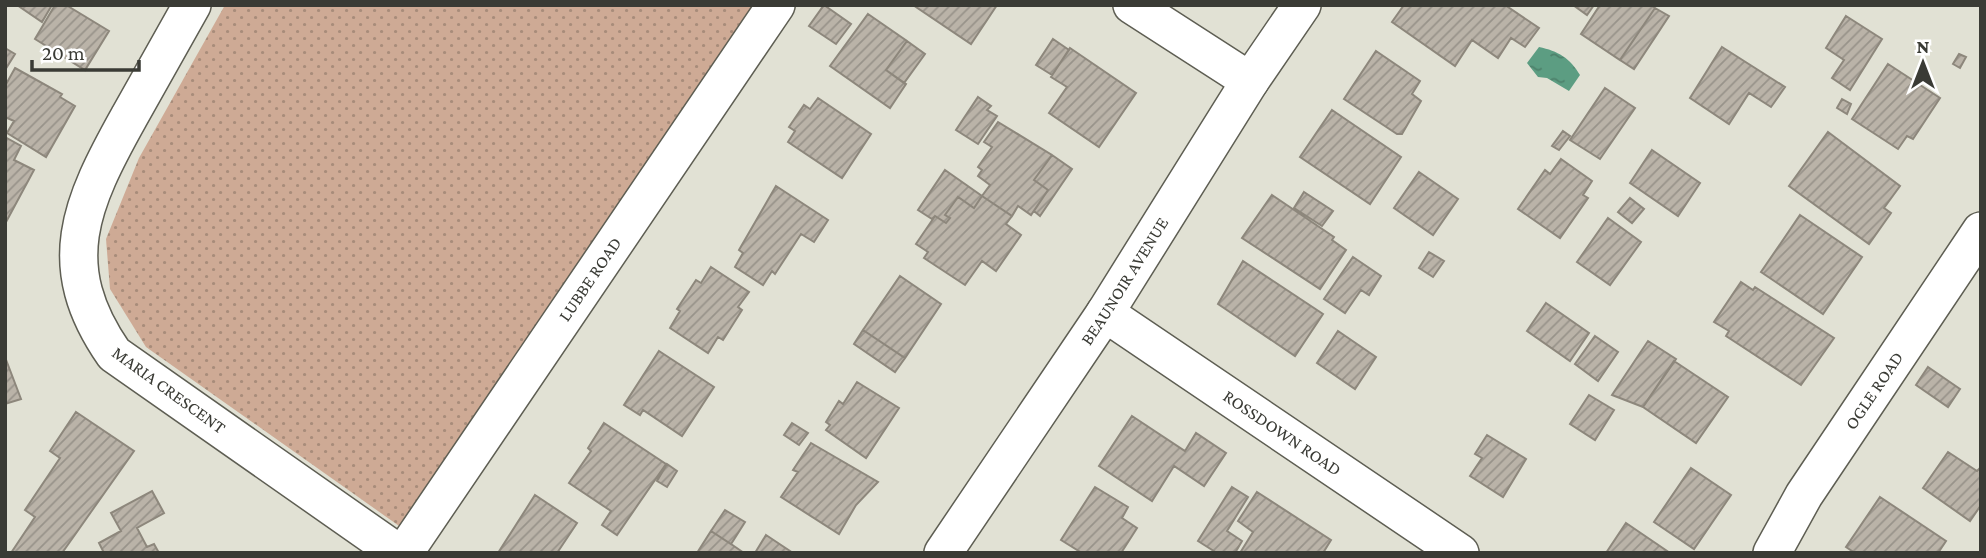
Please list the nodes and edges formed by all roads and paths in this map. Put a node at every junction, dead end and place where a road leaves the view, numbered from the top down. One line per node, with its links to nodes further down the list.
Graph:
1 (192, 5): 9 (street, MARIA CRESCENT)
2 (776, 5): 10 (street, LUBBE ROAD)
3 (1132, 5): 5 (street)
4 (1302, 5): 5 (street, BEAUNOIR AVENUE)
5 (1250, 81): 7 (street, BEAUNOIR AVENUE)
6 (1981, 231): 13 (street, OGLE ROAD)
7 (1105, 313): 8 (street, ROSSDOWN ROAD); 11 (street, BEAUNOIR AVENUE)
8 (1421, 542): 12 (street, ROSSDOWN ROAD)
9 (398, 553)
10 (404, 553)
11 (943, 553)
12 (1460, 553)
13 (1772, 553)

